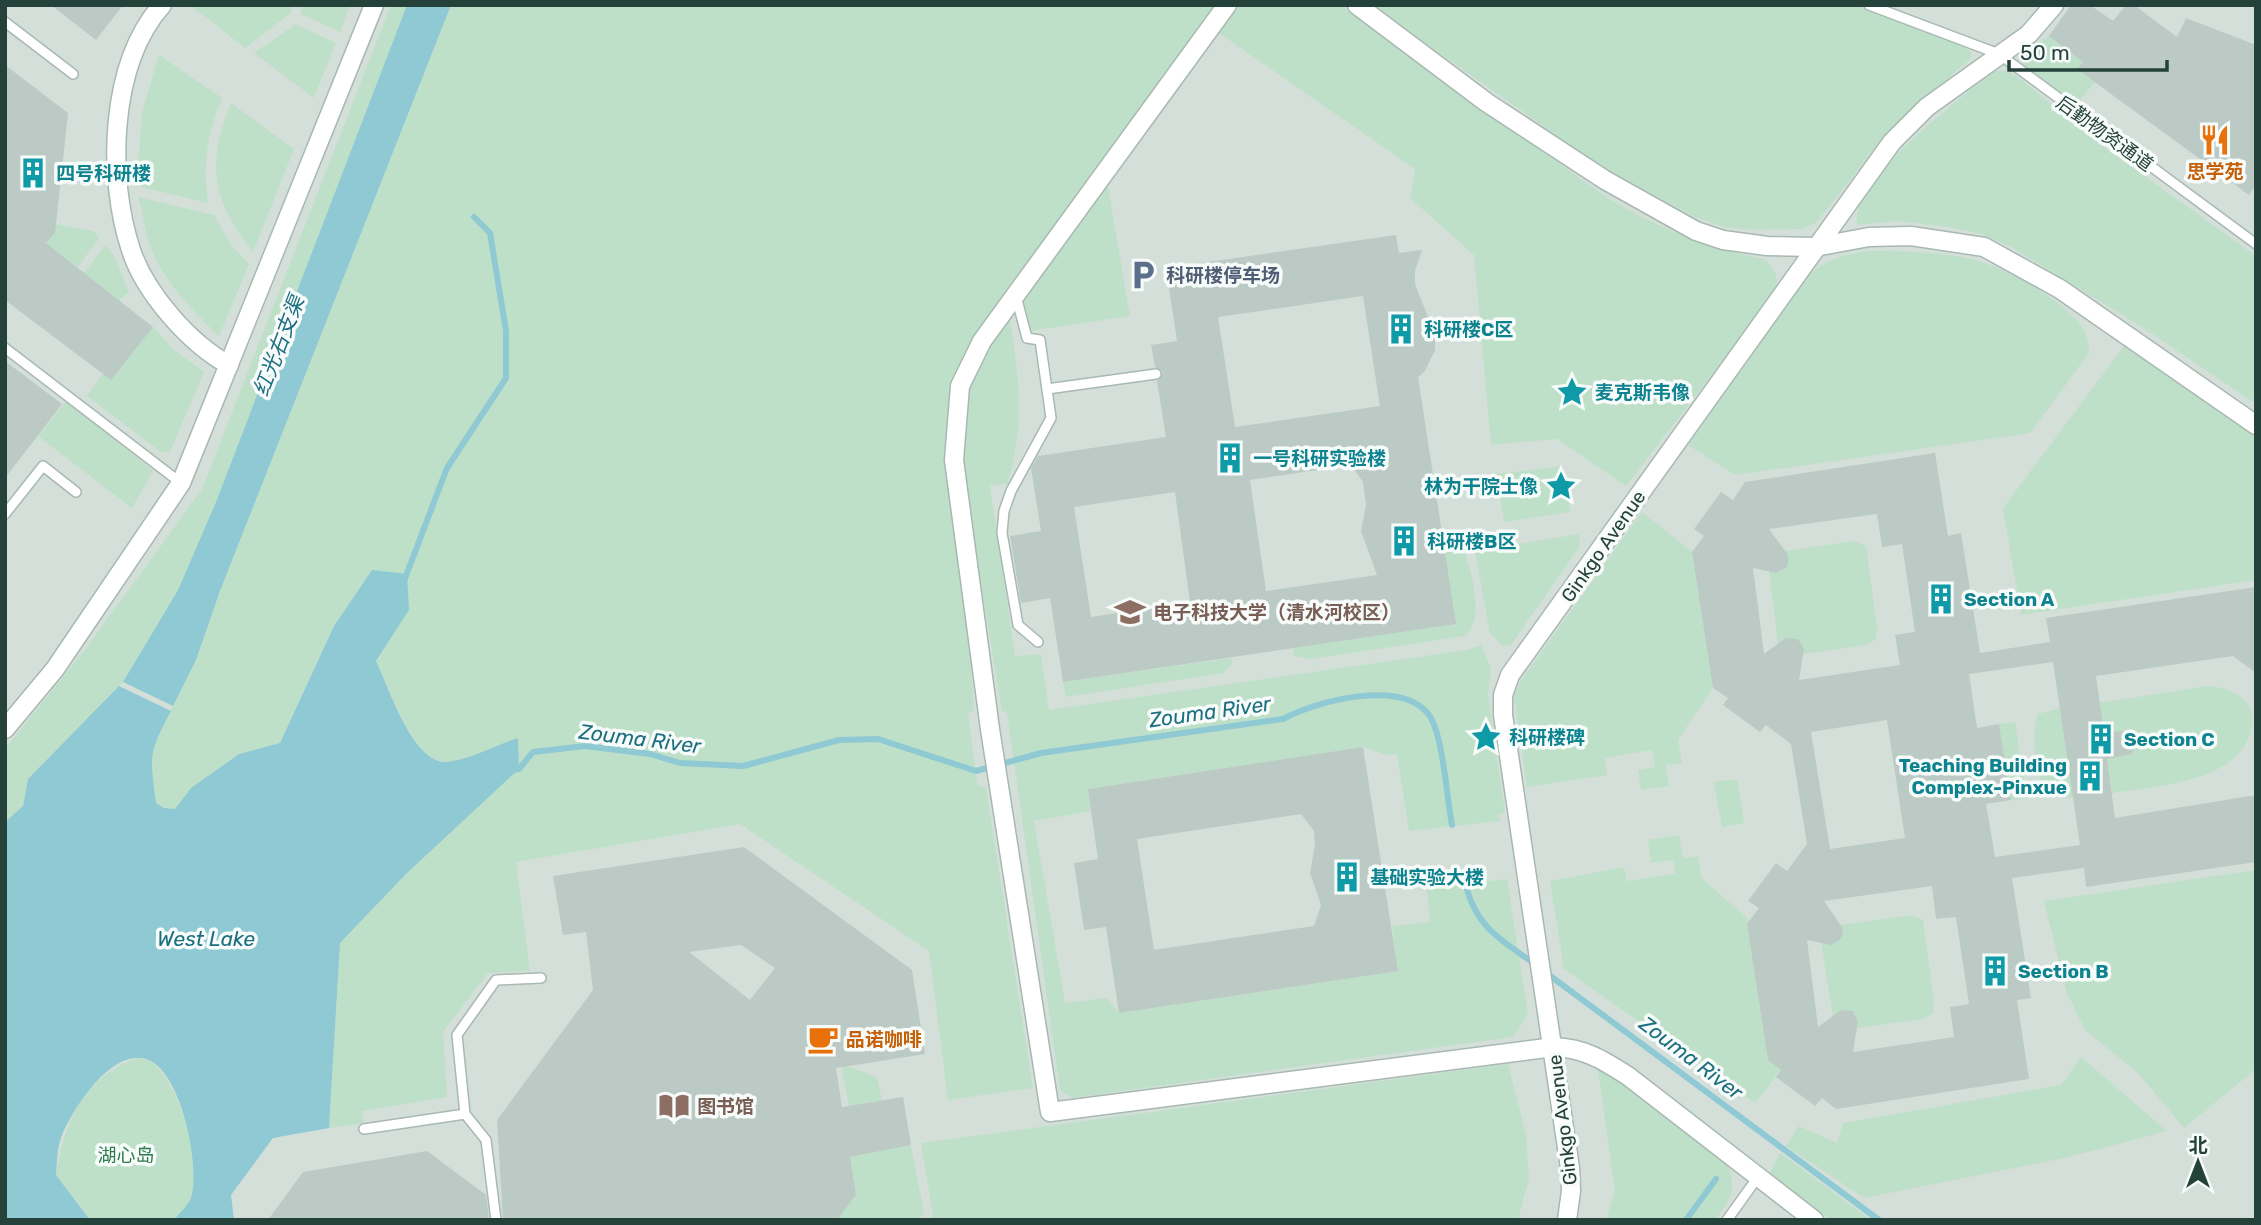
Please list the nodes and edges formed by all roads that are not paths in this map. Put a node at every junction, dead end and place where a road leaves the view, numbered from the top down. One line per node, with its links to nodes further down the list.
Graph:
1 (162, 5): 14 (street)
2 (374, 5): 14 (street)
3 (1227, 5): 12 (street)
4 (1357, 5): 11 (street)
5 (1869, 5): 8 (lane, 后勤物资通道)
6 (2054, 5): 8 (street, Ginkgo Avenue)
7 (5, 22): 9 (lane)
8 (1998, 54): 10 (lane, 后勤物资通道); 11 (street, Ginkgo Avenue)
9 (73, 74)
10 (2256, 244)
11 (1815, 247): 17 (street); 24 (street, Ginkgo Avenue)
12 (1016, 294): 16 (lane); 24 (street)
13 (5, 348): 18 (lane)
14 (229, 365): 18 (street)
15 (1156, 374): 16 (lane)
16 (1047, 389): 21 (lane)
17 (2256, 425)
18 (181, 483): 22 (street)
19 (76, 492): 20 (lane)
20 (5, 514)
21 (1038, 642)
22 (5, 729)
23 (541, 978): 25 (lane)
24 (1554, 1047): 27 (street); 29 (street, Ginkgo Avenue)
25 (465, 1114): 26 (lane); 28 (lane)
26 (364, 1129)
27 (1758, 1177): 30 (lane); 31 (street)
28 (496, 1220)
29 (1567, 1220)
30 (1727, 1220)
31 (1814, 1220)

